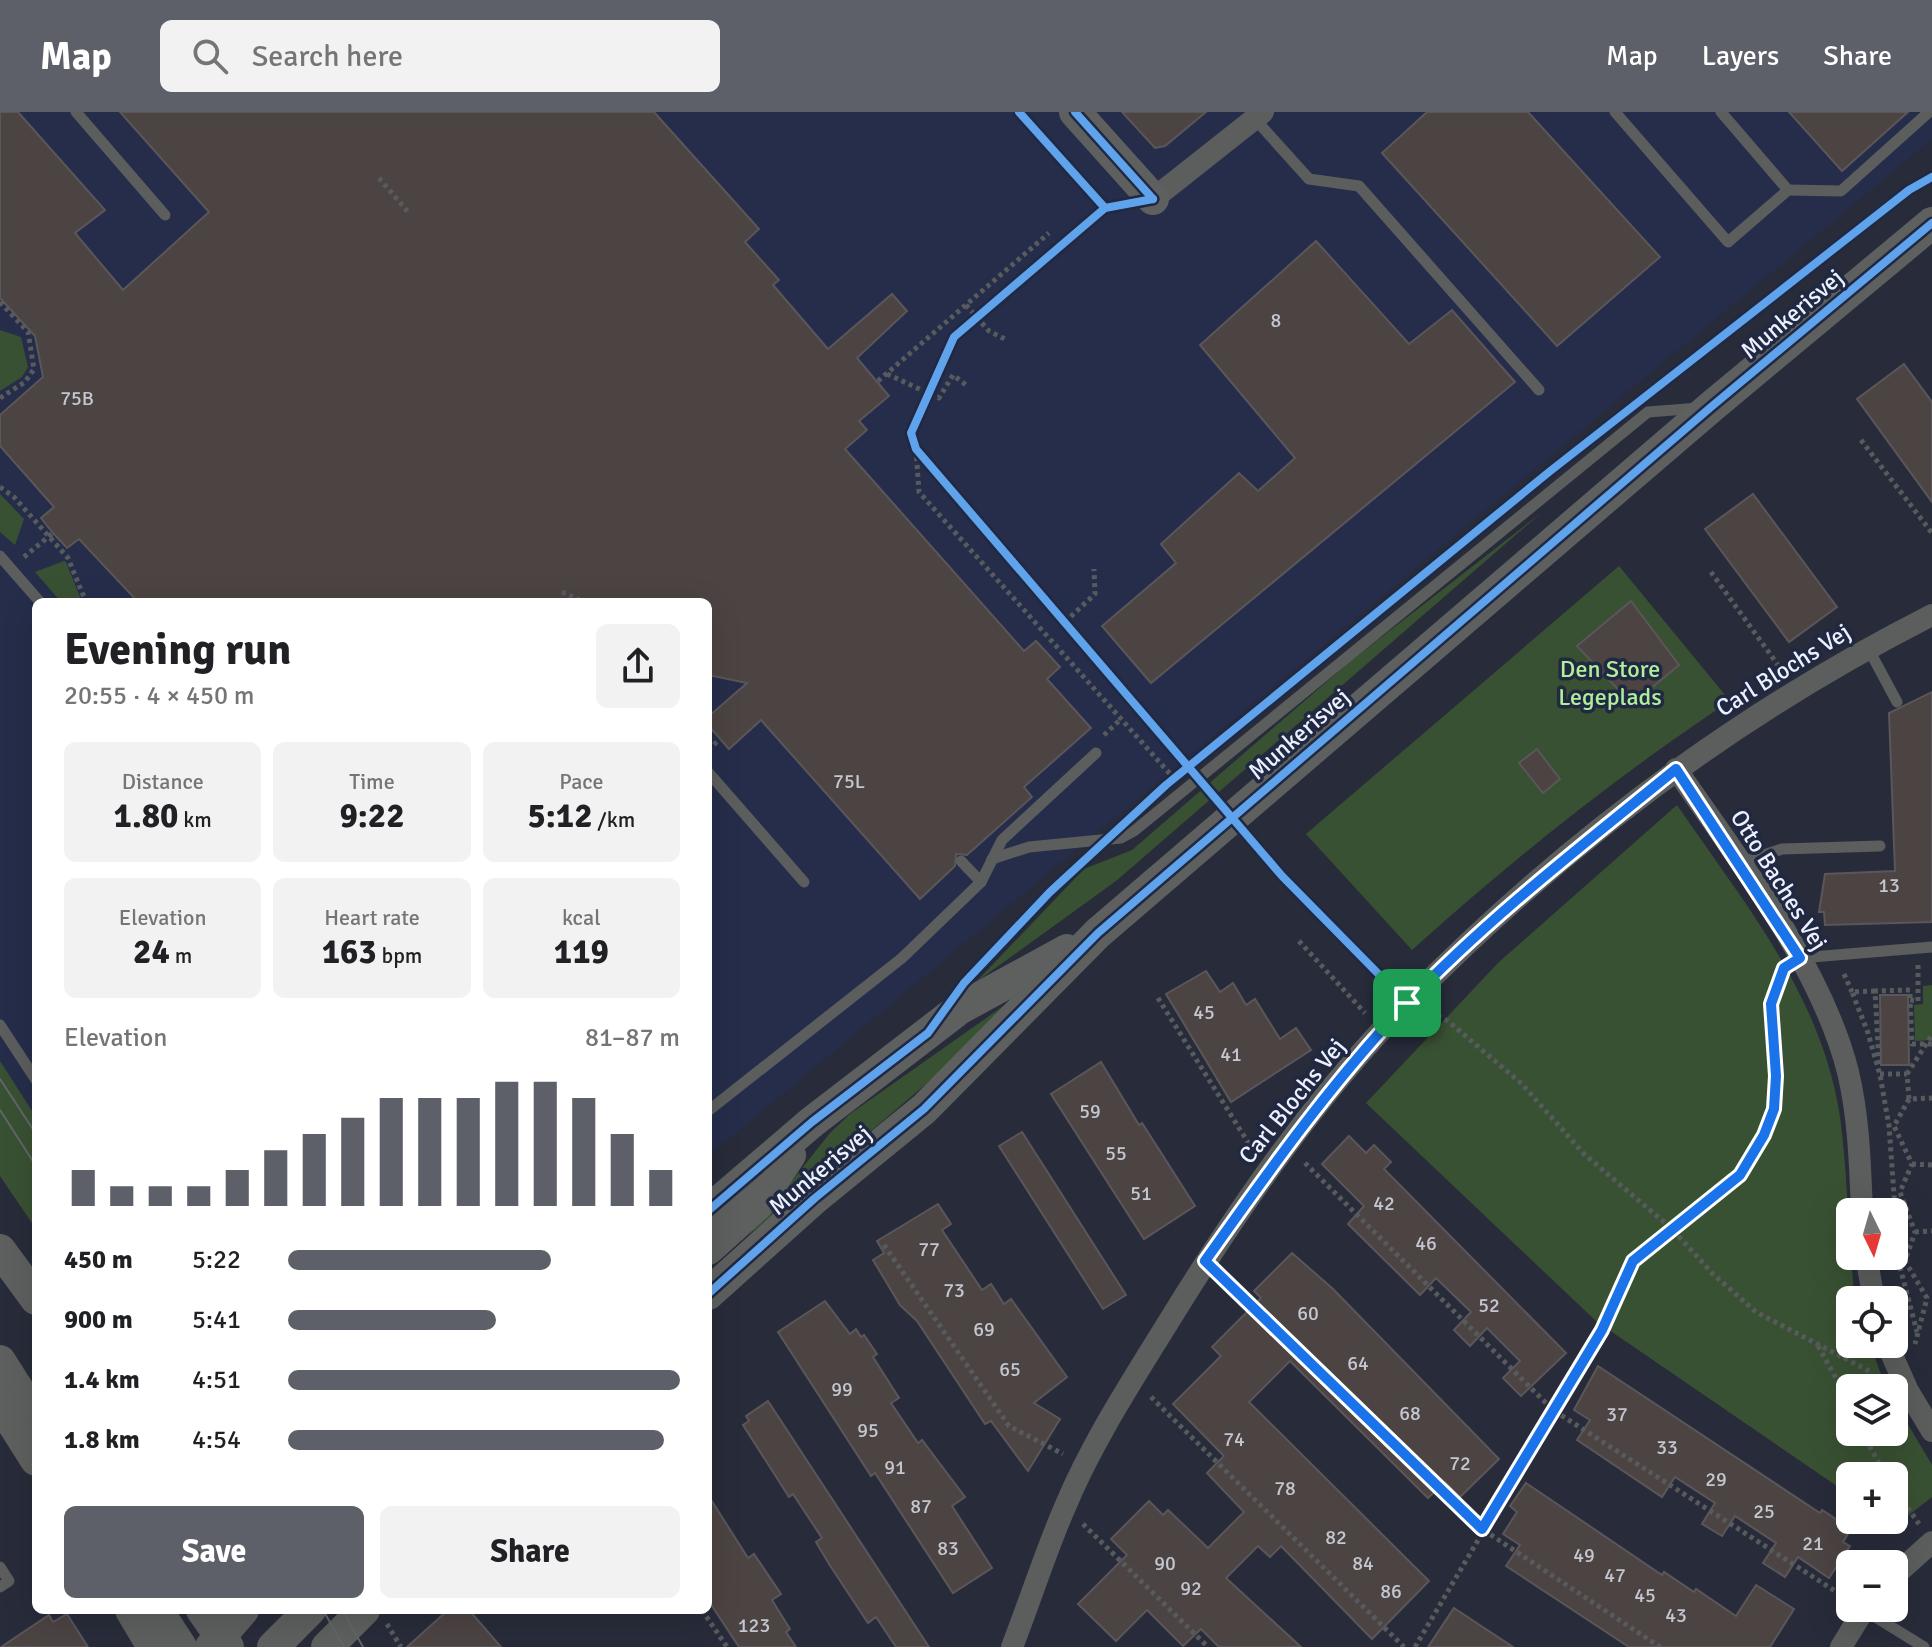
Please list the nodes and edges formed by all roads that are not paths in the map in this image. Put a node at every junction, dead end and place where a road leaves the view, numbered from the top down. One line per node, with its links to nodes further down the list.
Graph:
1 (76, 112): 9 (lane)
2 (1075, 112): 8 (main road)
3 (1615, 112): 7 (lane)
4 (1721, 112): 7 (lane)
5 (1929, 112): 7 (lane)
6 (1259, 115): 8 (street); 11 (lane)
7 (1788, 190)
8 (1153, 199)
9 (165, 215)
10 (1932, 223): 12 (main road, Munkerisvej)
11 (1539, 390)
12 (1711, 407): 22 (lane); 27 (main road, Munkerisvej)
13 (0, 556): 14 (lane)
14 (37, 598)
15 (1932, 615): 16 (street, Carl Blochs Vej)
16 (1868, 648): 17 (lane); 19 (street, Carl Blochs Vej)
17 (1897, 702)
18 (1096, 753): 22 (lane)
19 (1676, 769): 24 (street, Otto Baches Vej); 64 (street, Carl Blochs Vej)
20 (712, 777): 25 (lane)
21 (1880, 846): 24 (lane)
22 (992, 859): 26 (lane)
23 (961, 861): 26 (lane)
24 (1739, 863): 29 (street, Otto Baches Vej)
25 (804, 882)
26 (981, 882): 32 (lane)
27 (1098, 933): 33 (main road, Munkerisvej); 38 (main road, Munkerisvej)
28 (1932, 947): 29 (lane)
29 (1800, 958): 34 (street, Otto Baches Vej)
30 (0, 1025): 31 (lane)
31 (32, 1074)
32 (712, 1108)
33 (812, 1122): 35 (main road, Munkerisvej); 36 (main road)
34 (1861, 1198)
35 (712, 1208)
36 (712, 1245)
37 (0, 1250): 39 (main road)
38 (712, 1290)
39 (32, 1294)
40 (1893, 1358): 44 (street)
41 (2, 1379): 42 (main road); 43 (main road); 45 (main road)
42 (32, 1395)
43 (32, 1413)
44 (1932, 1431)
45 (32, 1450)
46 (1932, 1542): 47 (street)
47 (1908, 1563)
48 (0, 1567): 49 (lane)
49 (0, 1587)
50 (133, 1614): 61 (main road)
51 (160, 1614): 62 (main road)
52 (205, 1614): 60 (main road)
53 (244, 1614): 60 (main road)
54 (249, 1614): 63 (main road)
55 (306, 1614): 63 (main road)
56 (360, 1614): 59 (main road)
57 (1853, 1622): 65 (street)
58 (1885, 1622): 66 (lane)
59 (333, 1643)
60 (225, 1644)
61 (153, 1647)
62 (181, 1647)
63 (271, 1647)
64 (1012, 1647)
65 (1841, 1647)
66 (1924, 1647)

